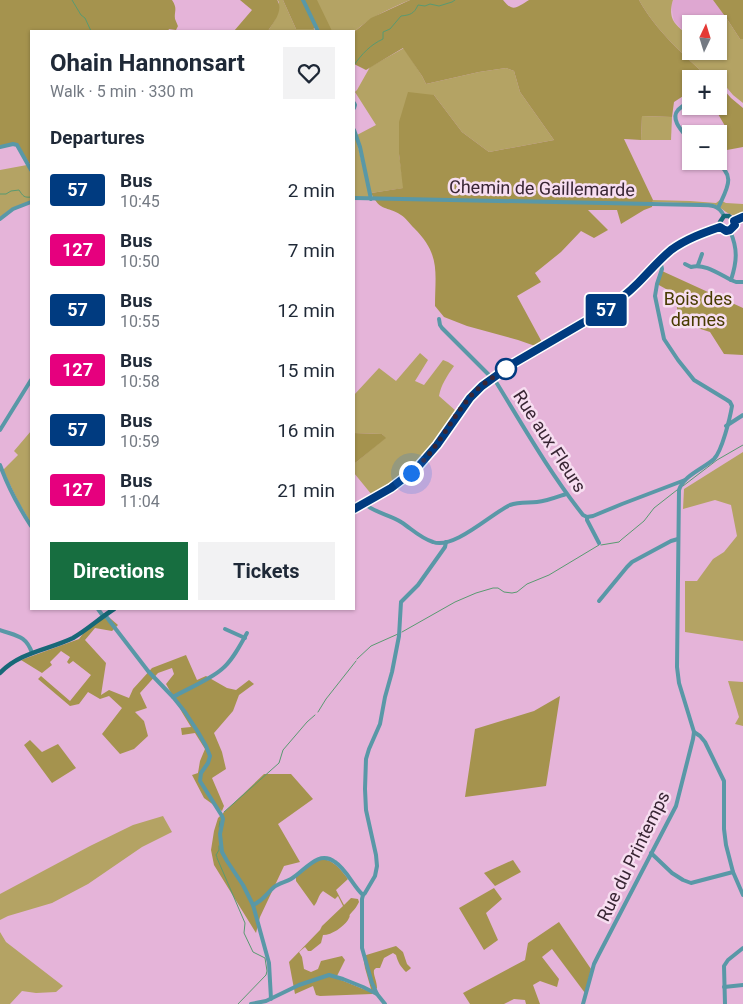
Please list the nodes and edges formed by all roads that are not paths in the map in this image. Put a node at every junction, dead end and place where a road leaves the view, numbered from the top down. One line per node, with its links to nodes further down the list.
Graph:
1 (303, 0): 2 (street)
2 (318, 30)
3 (682, 107): 4 (street)
4 (682, 130)
5 (355, 133): 10 (street)
6 (0, 147): 7 (street)
7 (30, 168)
8 (725, 170): 12 (street)
9 (355, 198): 10 (street, Chemin de Gaillemarde)
10 (371, 199): 12 (street, Chemin de Gaillemarde)
11 (30, 202): 15 (street)
12 (718, 208): 13 (street)
13 (724, 216): 16 (main road); 17 (main road)
14 (743, 217): 16 (main road)
15 (0, 219)
16 (734, 221): 18 (main road)
17 (720, 227): 18 (main road); 20 (main road)
18 (730, 230): 23 (street)
19 (702, 254): 22 (street)
20 (660, 260): 26 (main road); 29 (street, Rue aux Fleurs)
21 (684, 264): 22 (street)
22 (698, 265): 23 (street)
23 (731, 280): 24 (street)
24 (743, 282)
25 (440, 319): 26 (street, Rue aux Fleurs)
26 (493, 378): 33 (street, Rue aux Fleurs); 34 (main road)
27 (30, 382): 30 (street)
28 (743, 415): 29 (street)
29 (726, 426): 32 (street, Rue aux Fleurs)
30 (0, 430)
31 (0, 466): 37 (street)
32 (685, 480): 36 (street, Rue aux Fleurs); 38 (street, Rue du Printemps)
33 (566, 494): 36 (street, Rue aux Fleurs); 39 (street)
34 (364, 503): 35 (main road); 39 (street)
35 (355, 508)
36 (587, 517): 40 (street, Rue aux Fleurs)
37 (30, 524)
38 (678, 539): 41 (street); 52 (street, Rue du Printemps)
39 (446, 542): 55 (street)
40 (599, 543)
41 (599, 601)
42 (99, 610): 44 (street)
43 (112, 610): 44 (main road)
44 (104, 615): 49 (main road); 51 (street)
45 (224, 629): 48 (street)
46 (0, 630): 49 (street)
47 (248, 633): 48 (street)
48 (244, 638): 51 (street)
49 (32, 653): 50 (main road)
50 (0, 673)
51 (173, 697): 57 (street)
52 (694, 732): 53 (street, Rue du Printemps); 54 (street)
53 (651, 853): 54 (street); 65 (street, Rue du Printemps)
54 (733, 872): 56 (street)
55 (363, 895): 57 (street); 61 (street)
56 (743, 896)
57 (253, 905): 62 (street)
58 (743, 948): 60 (street)
59 (743, 986): 60 (street)
60 (724, 987): 66 (street)
61 (377, 994): 62 (street); 64 (street)
62 (271, 999): 63 (street)
63 (254, 1004)
64 (385, 1004)
65 (584, 1004)
66 (725, 1004)

